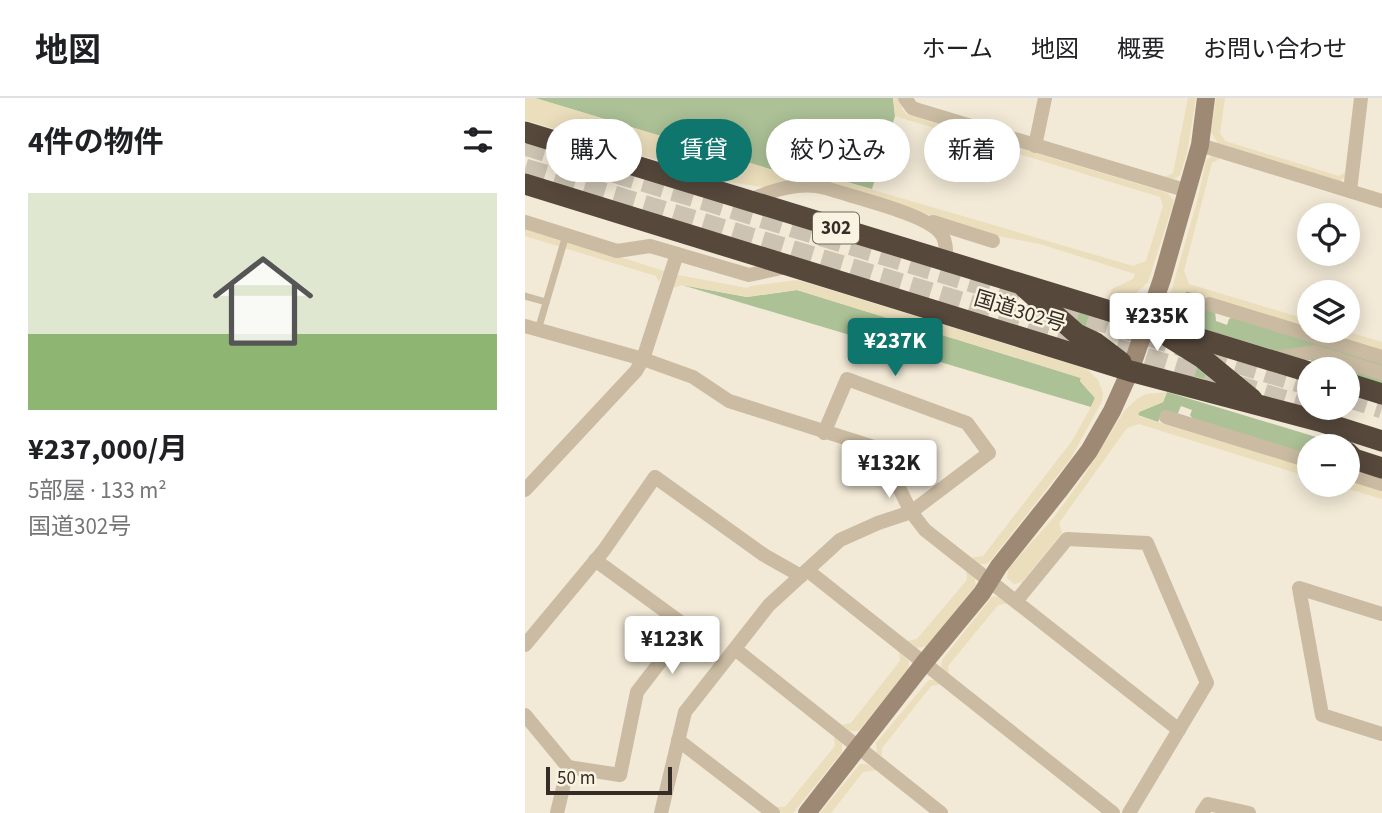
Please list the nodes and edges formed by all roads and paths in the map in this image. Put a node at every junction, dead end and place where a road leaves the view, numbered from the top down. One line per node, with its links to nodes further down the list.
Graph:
1 (905, 98): 7 (street)
2 (1045, 98): 7 (street)
3 (1206, 98): 6 (street)
4 (1361, 98): 10 (street)
5 (525, 132): 11 (highway, 国道302号 / 302)
6 (1200, 145): 9 (street); 10 (street)
7 (1035, 146): 9 (street)
8 (525, 184): 19 (highway, 国道302号 / 302)
9 (1188, 191): 24 (street)
10 (1350, 191): 12 (street)
11 (748, 201): 13 (street); 18 (highway, 国道302号 / 302)
12 (1382, 201)
13 (925, 219): 16 (street); 18 (street)
14 (525, 222): 15 (street)
15 (566, 235): 17 (street); 22 (lane)
16 (993, 241)
17 (677, 254): 19 (street); 27 (street)
18 (946, 261): 20 (highway, 国道302号 / 302)
19 (791, 266): 30 (highway, 国道302号 / 302)
20 (1023, 285): 24 (highway, 国道302号 / 302); 30 (highway)
21 (525, 296): 22 (lane)
22 (546, 302): 25 (lane)
23 (1209, 304): 26 (street)
24 (1147, 323): 28 (highway, 国道302号 / 302); 30 (street); 34 (highway)
25 (531, 328): 27 (street)
26 (1382, 356)
27 (643, 359): 37 (street); 45 (street)
28 (1268, 359): 29 (highway, 国道302号 / 302); 31 (street)
29 (1297, 368)
30 (1130, 370): 34 (highway, 国道302号 / 302); 49 (street)
31 (1382, 373)
32 (1360, 387): 33 (highway)
33 (1382, 394)
34 (1266, 407): 36 (highway, 国道302号 / 302)
35 (1166, 417): 40 (street)
36 (1319, 421): 38 (highway); 39 (highway, 国道302号 / 302)
37 (824, 433): 46 (street); 46 (street)
38 (1331, 434)
39 (1382, 441)
40 (1297, 457)
41 (1360, 461): 42 (highway)
42 (1382, 468)
43 (1360, 477): 44 (street)
44 (1382, 484)
45 (525, 490)
46 (911, 512): 48 (street); 49 (street)
47 (595, 560): 48 (street); 52 (street); 60 (street)
48 (804, 573): 53 (street); 54 (street)
49 (990, 580): 50 (street); 54 (street)
50 (1017, 600): 56 (street); 56 (street)
51 (1382, 614): 57 (street)
52 (525, 645)
53 (735, 649): 58 (street); 59 (street)
54 (924, 663): 59 (street); 66 (street)
55 (525, 715): 60 (street)
56 (1179, 730): 67 (street)
57 (1382, 734)
58 (678, 740): 62 (street); 63 (street)
59 (859, 746): 64 (street); 65 (street)
60 (568, 767): 61 (street)
61 (557, 813)
62 (661, 813)
63 (773, 813)
64 (807, 813)
65 (941, 813)
66 (1114, 813)
67 (1129, 813)
68 (1202, 813): 69 (street)
69 (1249, 813)

